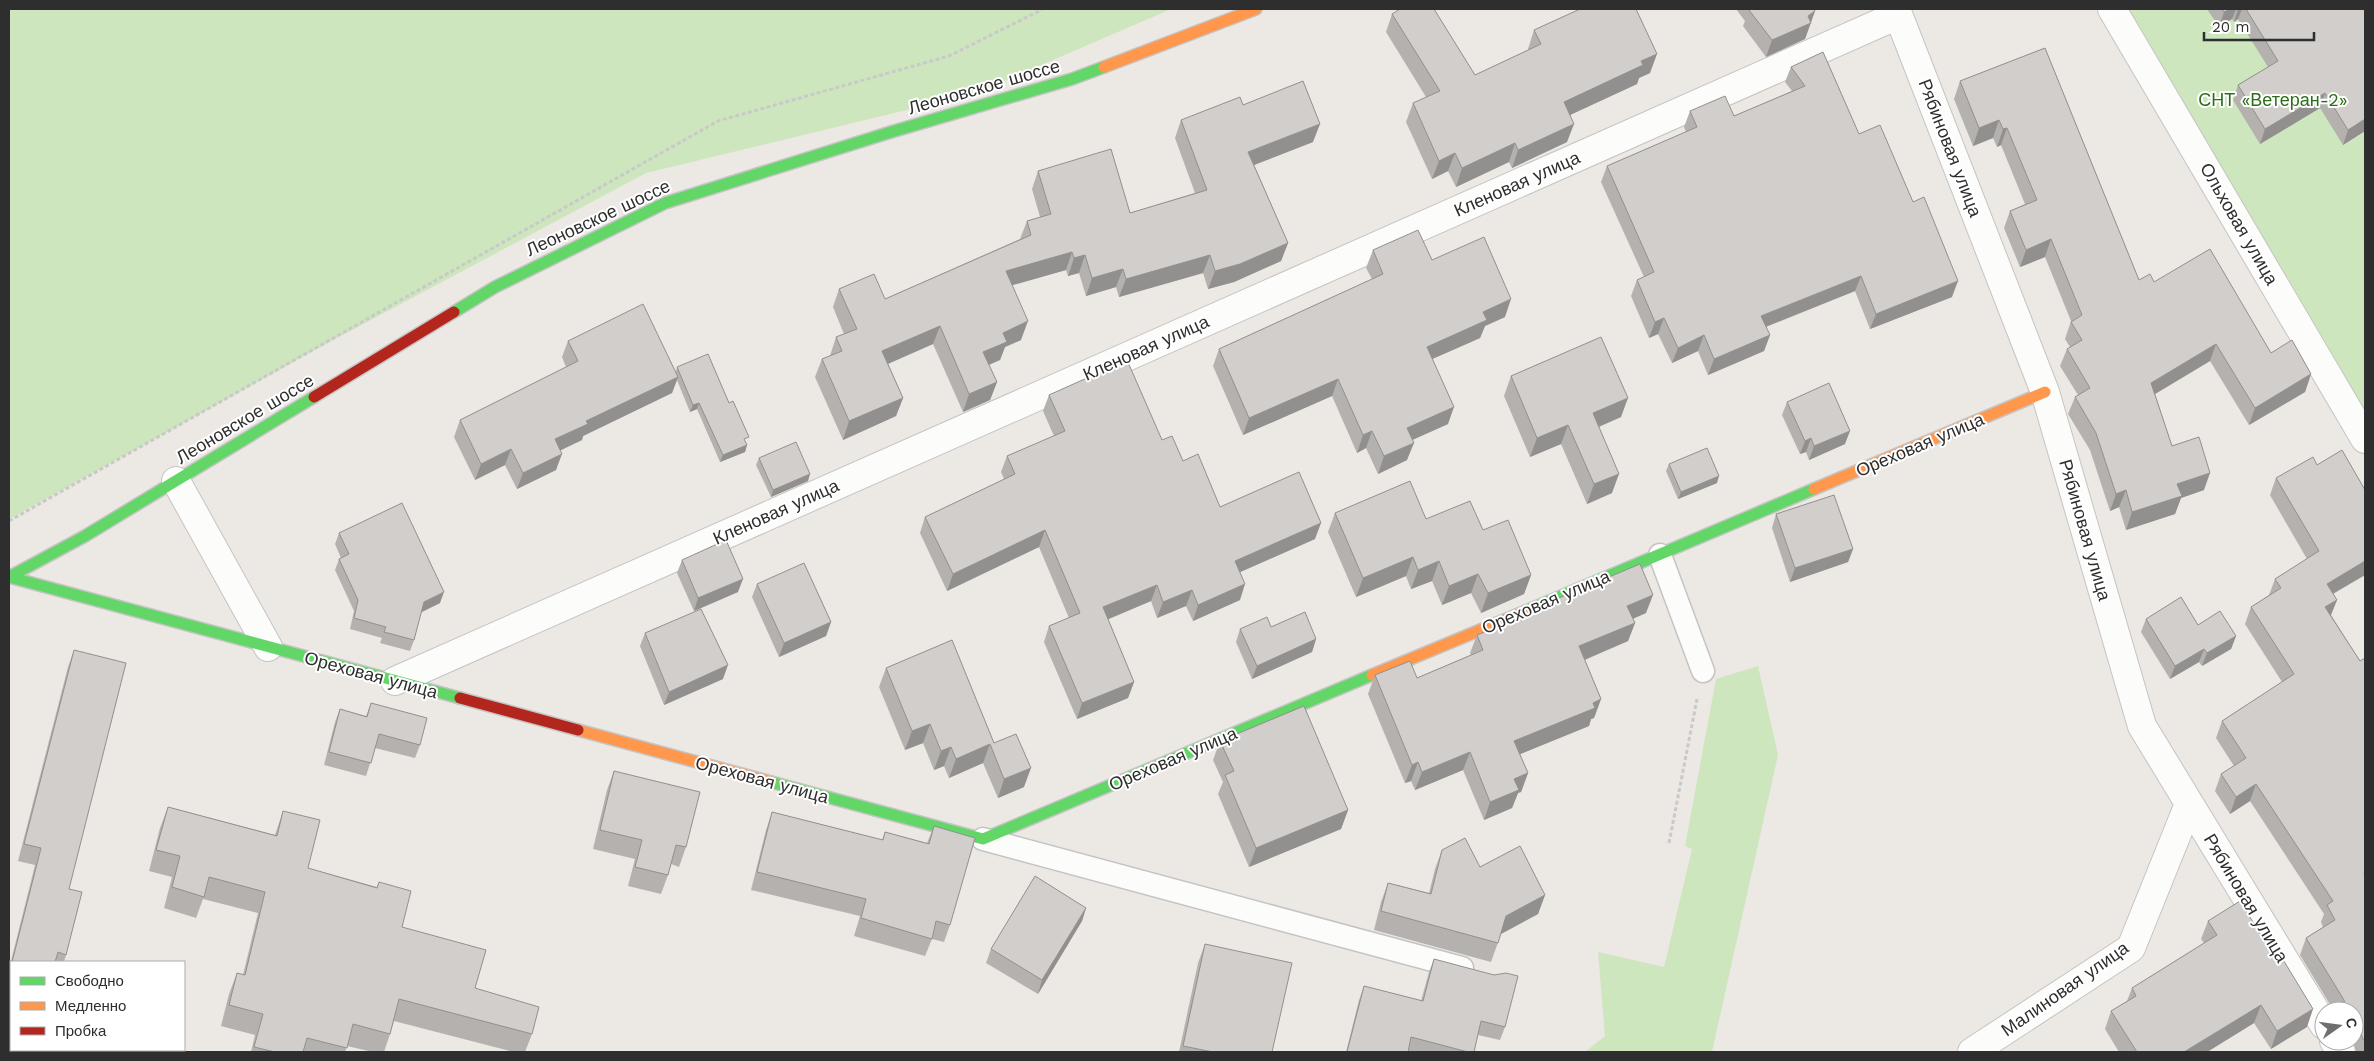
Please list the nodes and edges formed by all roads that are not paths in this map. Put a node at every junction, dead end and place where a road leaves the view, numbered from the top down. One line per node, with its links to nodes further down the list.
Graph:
1 (1256, 9): 6 (street, Леоновское шоссе)
2 (2112, 9): 5 (street, Ольховая улица)
3 (1897, 12): 4 (street, Рябиновая улица); 11 (street, Кленовая улица)
4 (2045, 392): 7 (street, Ореховая улица); 12 (street, Рябиновая улица)
5 (2365, 439)
6 (176, 481): 8 (street, Леоновское шоссе); 9 (street)
7 (1660, 554): 10 (lane); 13 (street, Ореховая улица)
8 (9, 577): 9 (street, Ореховая улица)
9 (268, 647): 11 (street, Ореховая улица)
10 (1703, 671)
11 (395, 681): 13 (street, Ореховая улица)
12 (2189, 804): 15 (street, Рябиновая улица); 16 (street, Малиновая улица)
13 (983, 839): 14 (lane)
14 (1484, 974)
15 (2314, 1009)
16 (1972, 1052)

